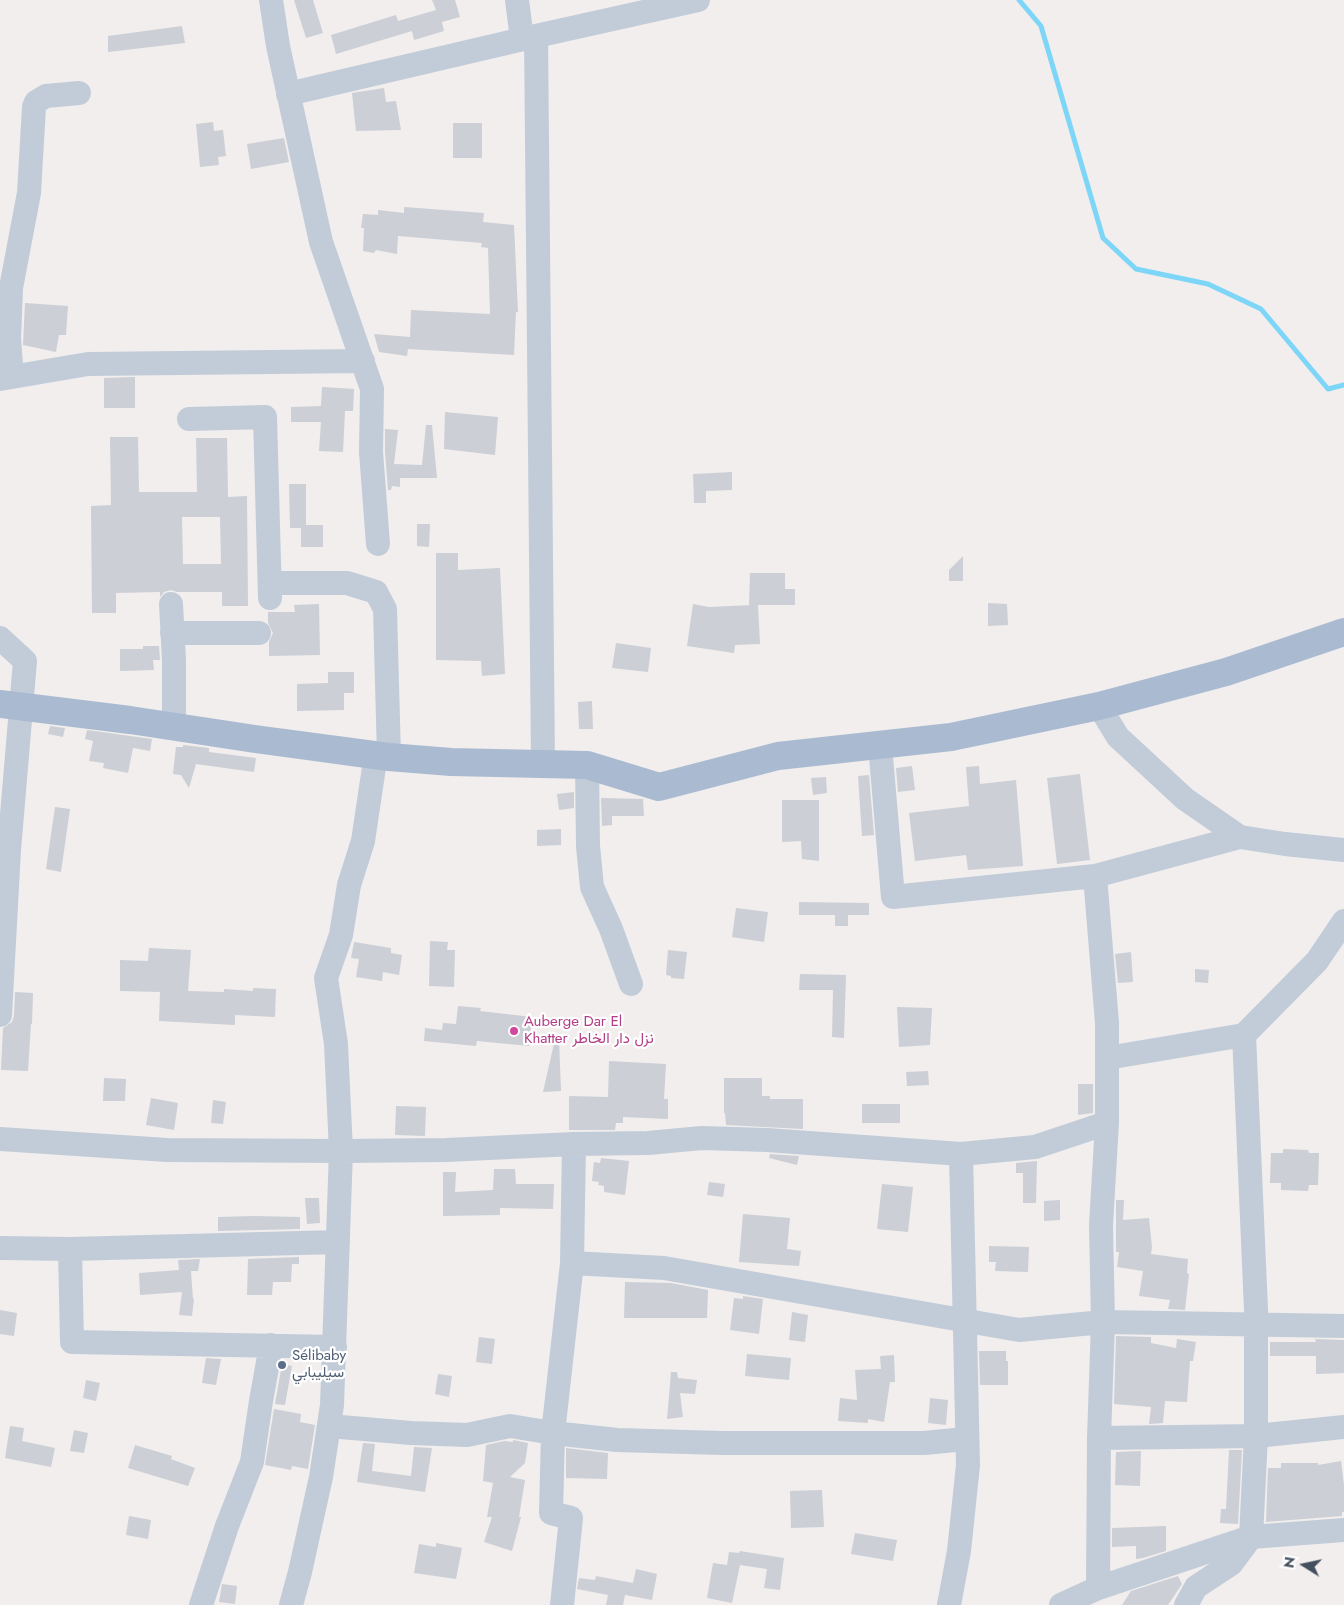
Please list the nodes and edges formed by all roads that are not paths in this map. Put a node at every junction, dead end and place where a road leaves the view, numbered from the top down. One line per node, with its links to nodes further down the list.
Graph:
1 (271, 0): 6 (street)
2 (517, 0): 4 (street)
3 (698, 0): 4 (street)
4 (529, 37): 6 (street); 21 (street)
5 (79, 93): 8 (street)
6 (288, 94): 7 (street)
7 (363, 362): 8 (street); 10 (street)
8 (6, 378)
9 (188, 419): 20 (street)
10 (378, 544)
11 (171, 604): 14 (street)
12 (1344, 632): 17 (main road)
13 (259, 633): 14 (street)
14 (172, 634): 18 (street)
15 (0, 638): 16 (street)
16 (11, 706): 18 (main road); 24 (street)
17 (1099, 706): 19 (main road); 23 (street)
18 (174, 726): 20 (main road)
19 (880, 745): 22 (main road); 26 (street)
20 (383, 755): 21 (main road); 35 (street)
21 (543, 764): 22 (main road)
22 (587, 765): 28 (street)
23 (1240, 837): 25 (street); 26 (street)
24 (5, 849): 29 (street)
25 (1344, 850)
26 (1095, 876): 31 (street)
27 (1344, 921): 30 (street)
28 (631, 984)
29 (0, 1016)
30 (1244, 1035): 31 (street); 43 (street)
31 (1107, 1058): 32 (street)
32 (1107, 1123): 36 (street); 42 (street)
33 (0, 1138): 35 (street)
34 (574, 1144): 35 (street); 36 (street); 40 (street)
35 (341, 1151): 37 (street)
36 (961, 1154): 41 (street)
37 (338, 1242): 39 (street); 46 (street)
38 (0, 1248): 39 (street)
39 (70, 1249): 45 (street)
40 (572, 1263): 41 (street); 49 (street)
41 (965, 1321): 42 (street); 52 (street)
42 (1103, 1322): 43 (street); 51 (street)
43 (1256, 1325): 44 (street); 50 (street)
44 (1344, 1326)
45 (271, 1346): 46 (street); 56 (street)
46 (335, 1347): 47 (street)
47 (329, 1426): 49 (street); 57 (street)
48 (1344, 1427): 50 (street)
49 (554, 1433): 52 (street); 58 (street)
50 (1256, 1436): 51 (street); 54 (street)
51 (1099, 1438): 55 (street)
52 (966, 1439): 59 (street)
53 (1344, 1530): 54 (street)
54 (1251, 1537): 55 (street); 61 (street)
55 (1098, 1588): 60 (street)
56 (202, 1605)
57 (291, 1605)
58 (562, 1605)
59 (949, 1605)
60 (1060, 1605)
61 (1186, 1605)

